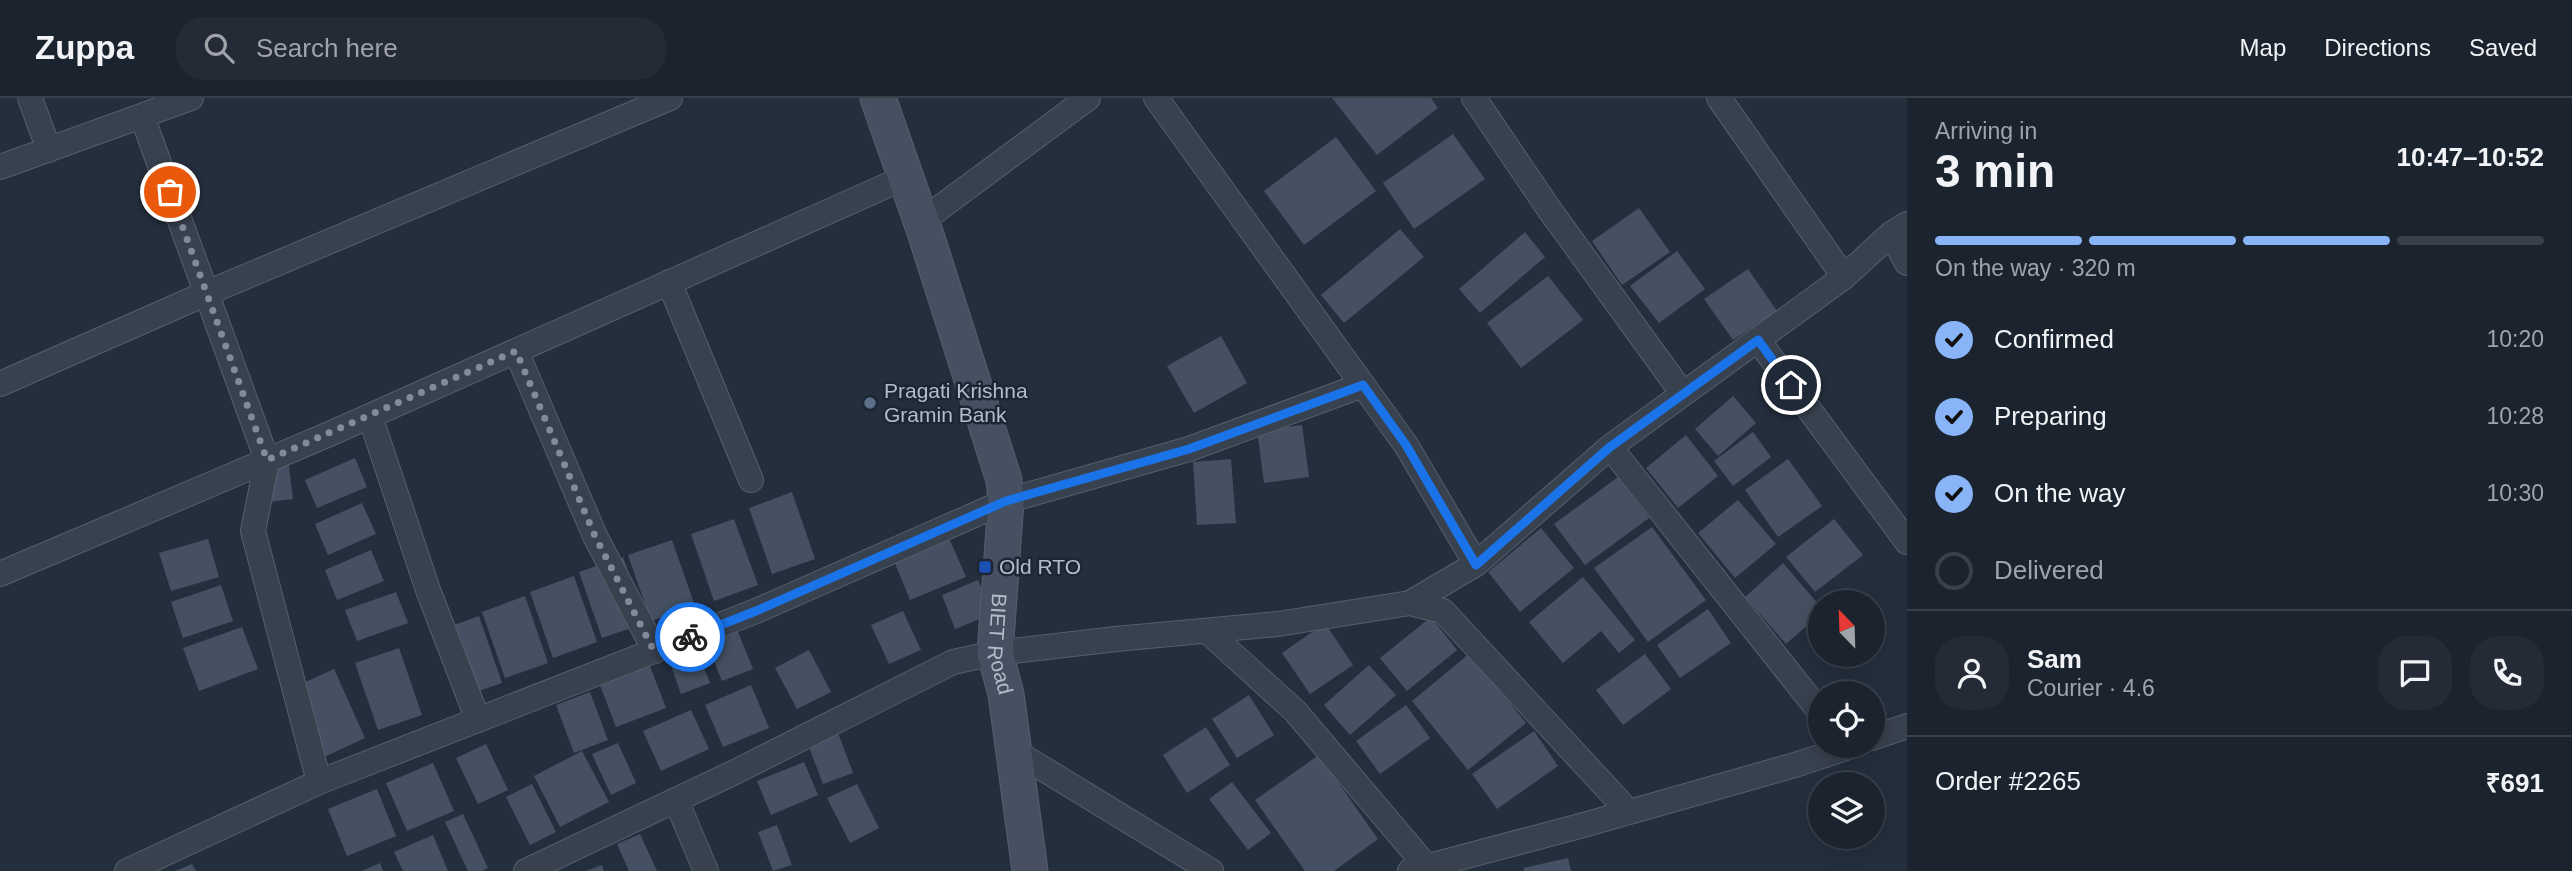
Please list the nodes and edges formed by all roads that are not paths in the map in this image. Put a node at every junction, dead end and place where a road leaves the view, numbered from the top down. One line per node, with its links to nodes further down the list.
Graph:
1 (30, 98): 10 (street)
2 (191, 98): 9 (street)
3 (670, 98): 18 (street)
4 (878, 98): 12 (street, BIET Road)
5 (1088, 98): 13 (street)
6 (1156, 98): 22 (street)
7 (1474, 98): 23 (street)
8 (1719, 98): 16 (street)
9 (142, 116): 10 (street); 18 (street)
10 (49, 150): 11 (street)
11 (0, 167)
12 (906, 177): 13 (street, BIET Road); 17 (street)
13 (922, 221): 28 (street, BIET Road)
14 (1899, 229): 15 (street); 16 (street)
15 (1907, 264)
16 (1844, 278): 19 (street)
17 (669, 282): 20 (street); 27 (street)
18 (207, 293): 21 (street); 26 (street)
19 (1758, 340): 23 (street); 29 (street)
20 (516, 351): 24 (street); 34 (street)
21 (0, 384)
22 (1363, 385): 28 (street); 30 (street)
23 (1683, 394): 25 (street)
24 (370, 416): 26 (street); 37 (street)
25 (1610, 447): 30 (street); 36 (street)
26 (267, 460): 31 (street); 42 (street)
27 (751, 480)
28 (1006, 501): 34 (street); 35 (street, BIET Road)
29 (1907, 542)
30 (1476, 565): 32 (street)
31 (0, 574)
32 (1410, 603): 33 (street); 44 (street)
33 (1207, 631): 35 (street); 46 (street)
34 (654, 651): 37 (street)
35 (995, 653): 40 (street, BIET Road); 43 (street)
36 (1808, 697)
37 (478, 720): 42 (street)
38 (1907, 726): 39 (street)
39 (1885, 734)
40 (1014, 751): 49 (street, BIET Road); 50 (street)
41 (1815, 758): 44 (street)
42 (319, 782): 47 (street)
43 (676, 800): 45 (street); 48 (street)
44 (1629, 812): 46 (street)
45 (537, 869)
46 (1418, 869)
47 (127, 871)
48 (706, 871)
49 (1030, 871)
50 (1211, 871)

